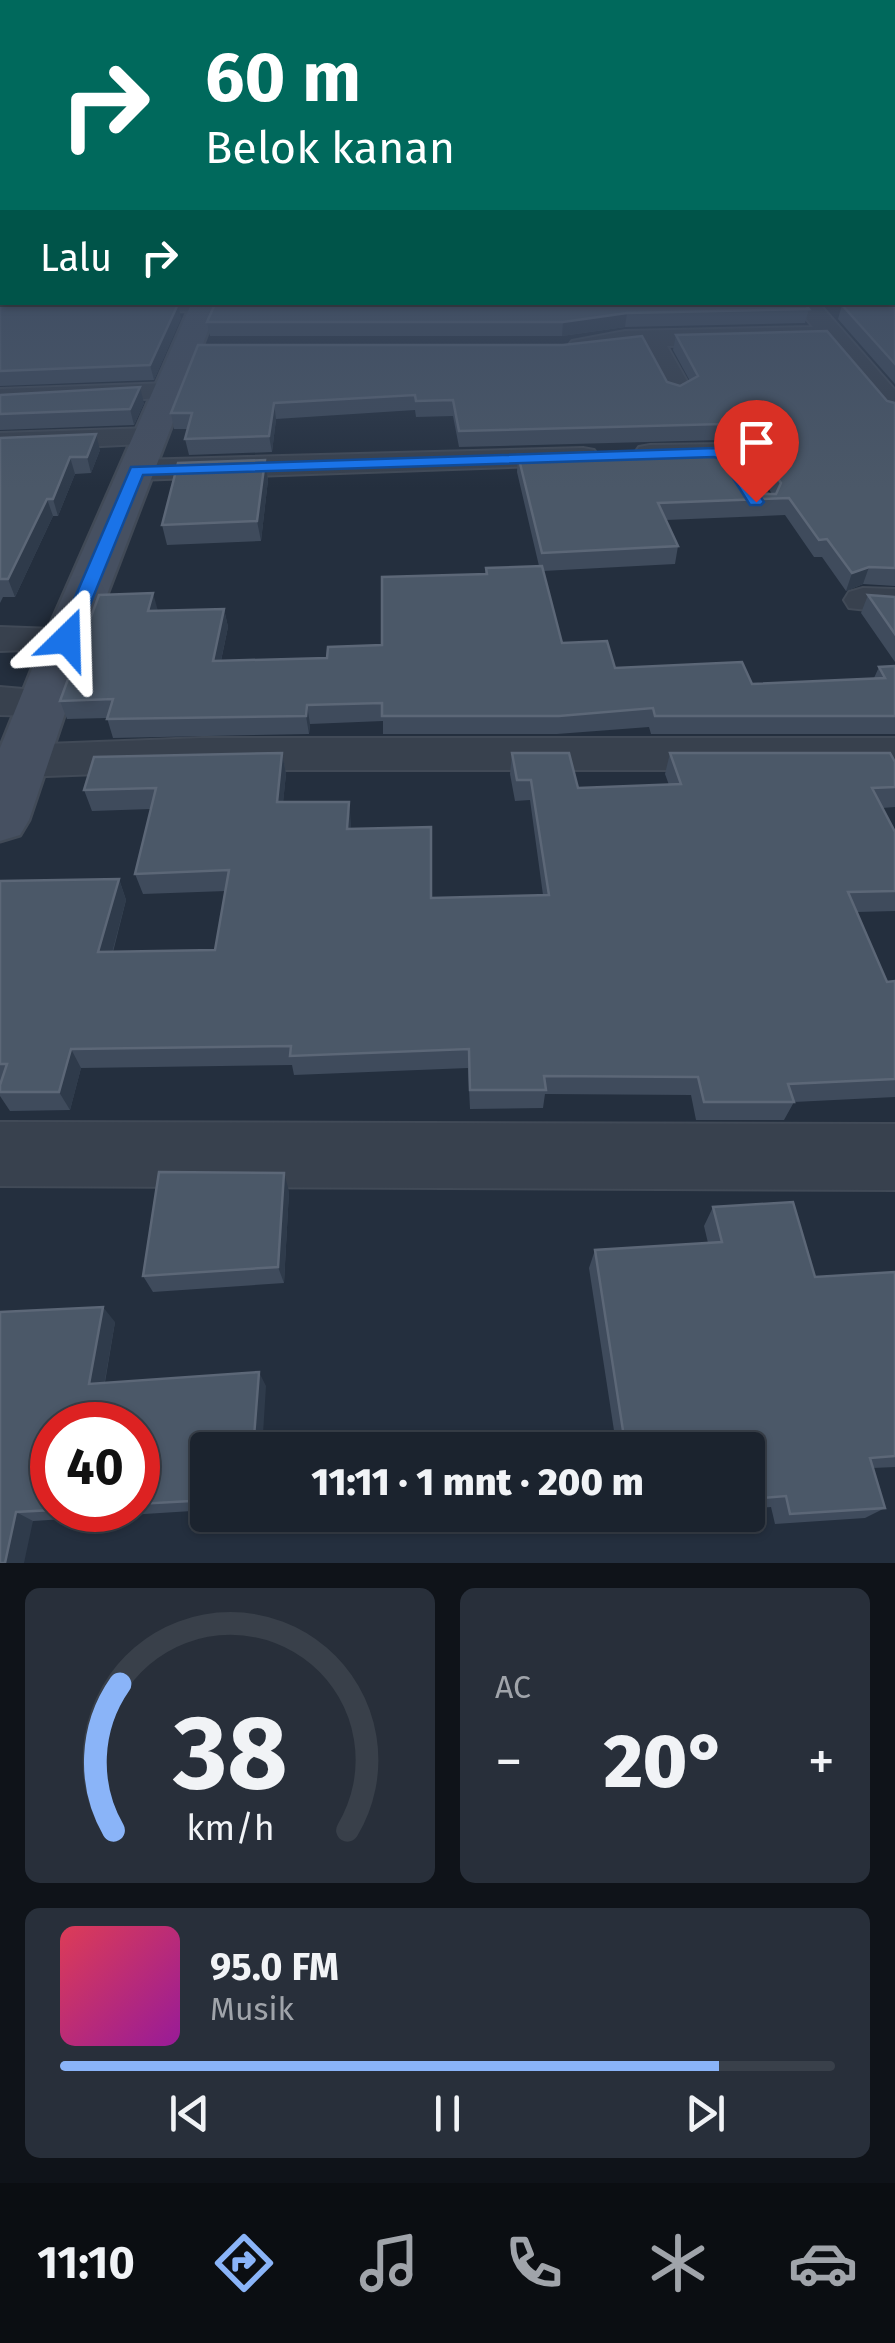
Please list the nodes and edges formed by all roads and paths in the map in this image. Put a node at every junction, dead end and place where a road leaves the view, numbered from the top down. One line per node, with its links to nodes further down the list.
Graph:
1 (194, 342): 7 (street)
2 (615, 342): 5 (street)
3 (652, 342): 6 (street)
4 (840, 342): 9 (street)
5 (562, 348)
6 (678, 390)
7 (170, 391): 8 (street); 11 (street)
8 (0, 398)
9 (895, 408)
10 (0, 442): 11 (street)
11 (144, 454): 12 (street); 13 (street)
12 (756, 502)
13 (67, 639): 14 (street); 15 (street)
14 (0, 640)
15 (21, 702): 17 (street)
16 (895, 754): 17 (street)
17 (21, 760): 18 (street)
18 (0, 820)
19 (0, 1154): 20 (street)
20 (895, 1157)

